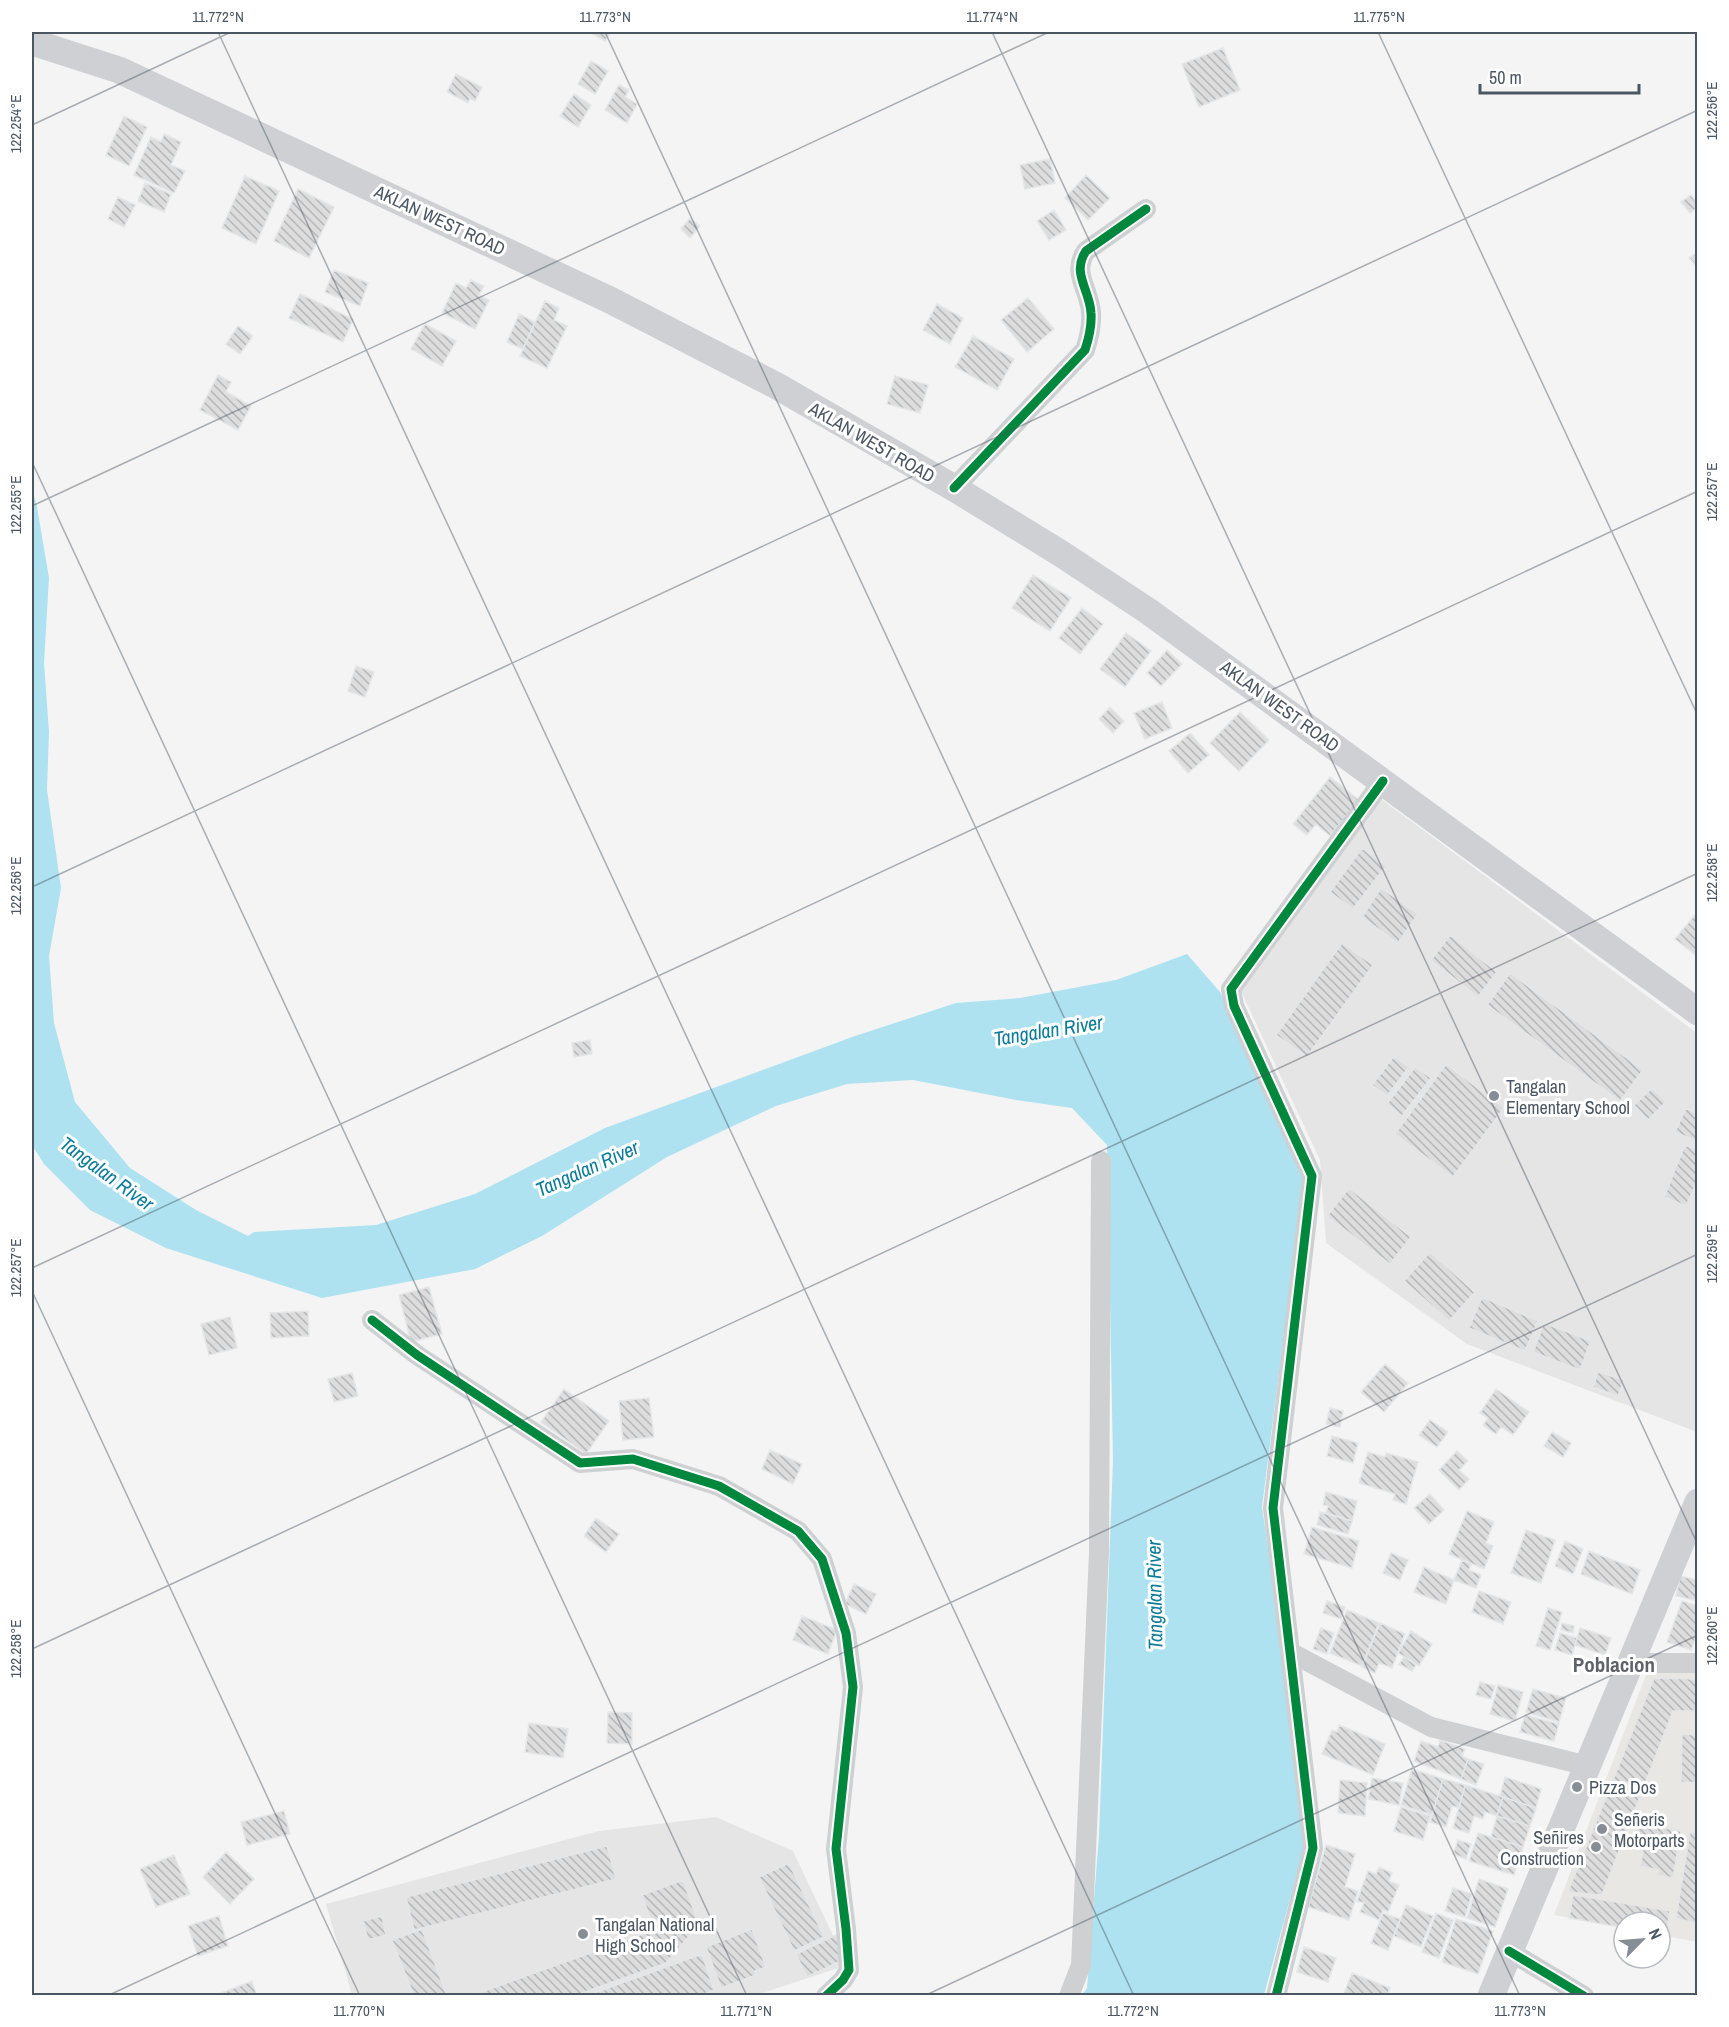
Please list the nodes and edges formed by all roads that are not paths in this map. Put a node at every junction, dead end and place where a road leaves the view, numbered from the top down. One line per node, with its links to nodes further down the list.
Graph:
1 (32, 42): 3 (main road, AKLAN WEST ROAD)
2 (1146, 208): 3 (street)
3 (954, 488): 4 (main road, AKLAN WEST ROAD)
4 (1383, 781): 5 (main road, AKLAN WEST ROAD); 9 (street)
5 (1698, 1012)
6 (1101, 1161): 15 (street)
7 (372, 1320): 14 (street)
8 (1698, 1502): 10 (main road)
9 (1290, 1652): 12 (street); 16 (street)
10 (1631, 1663): 11 (street); 12 (main road)
11 (1698, 1664)
12 (1588, 1766): 13 (main road)
13 (1509, 1951): 17 (main road); 18 (street)
14 (826, 1995)
15 (1069, 1995)
16 (1276, 1995)
17 (1491, 1995)
18 (1584, 1995)

